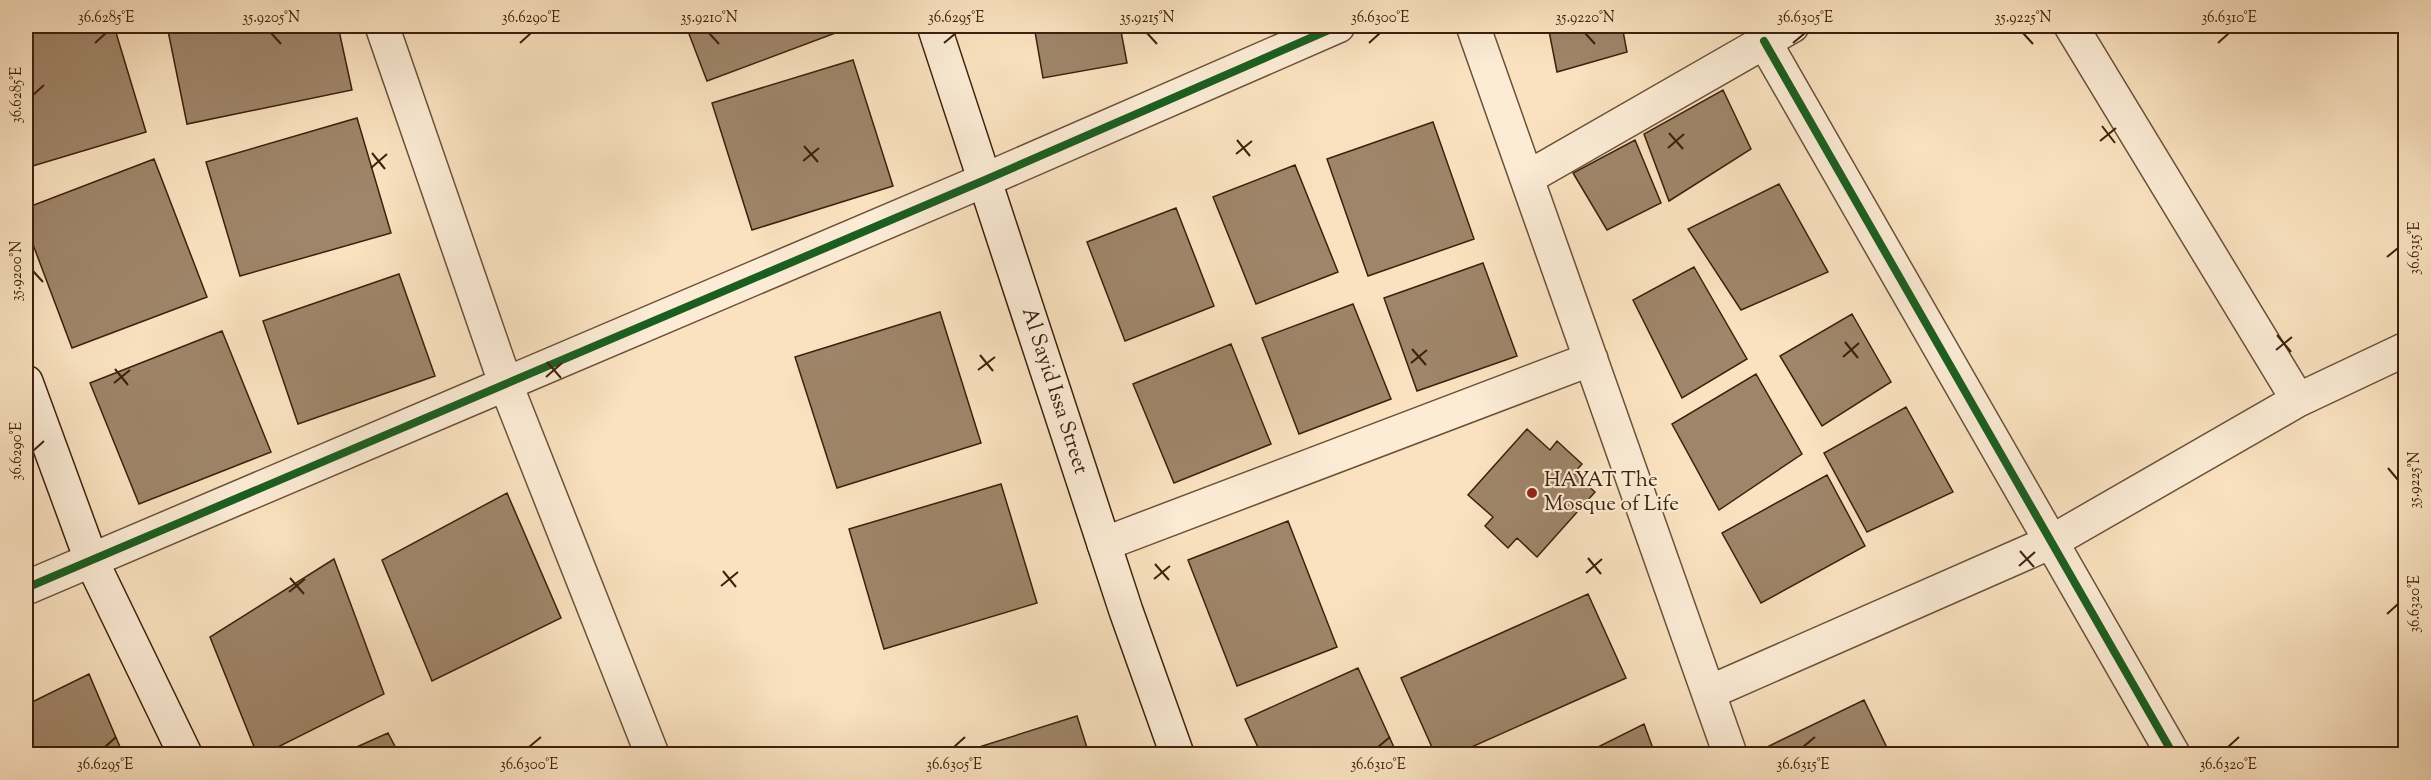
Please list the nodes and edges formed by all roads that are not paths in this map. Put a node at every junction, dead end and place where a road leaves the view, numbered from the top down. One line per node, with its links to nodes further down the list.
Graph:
1 (382, 26): 13 (street)
2 (934, 26): 9 (street, Al Sayid Issa Street)
3 (1338, 26): 9 (street)
4 (1473, 26): 8 (street)
5 (1792, 26): 7 (street)
6 (2072, 26): 14 (street)
7 (1764, 41): 8 (street); 15 (street)
8 (1527, 178): 11 (street)
9 (985, 180): 13 (street); 16 (street, Al Sayid Issa Street)
10 (2406, 349): 14 (street)
11 (1592, 359): 16 (street); 19 (street)
12 (26, 382): 17 (street)
13 (506, 385): 17 (street); 21 (street)
14 (2298, 400): 15 (street)
15 (2051, 542): 19 (street); 24 (street)
16 (1104, 544): 22 (street, Al Sayid Issa Street)
17 (92, 562): 18 (street); 20 (street)
18 (26, 588)
19 (1710, 692): 23 (street)
20 (185, 754)
21 (652, 754)
22 (1177, 754)
23 (1730, 754)
24 (2173, 754)

